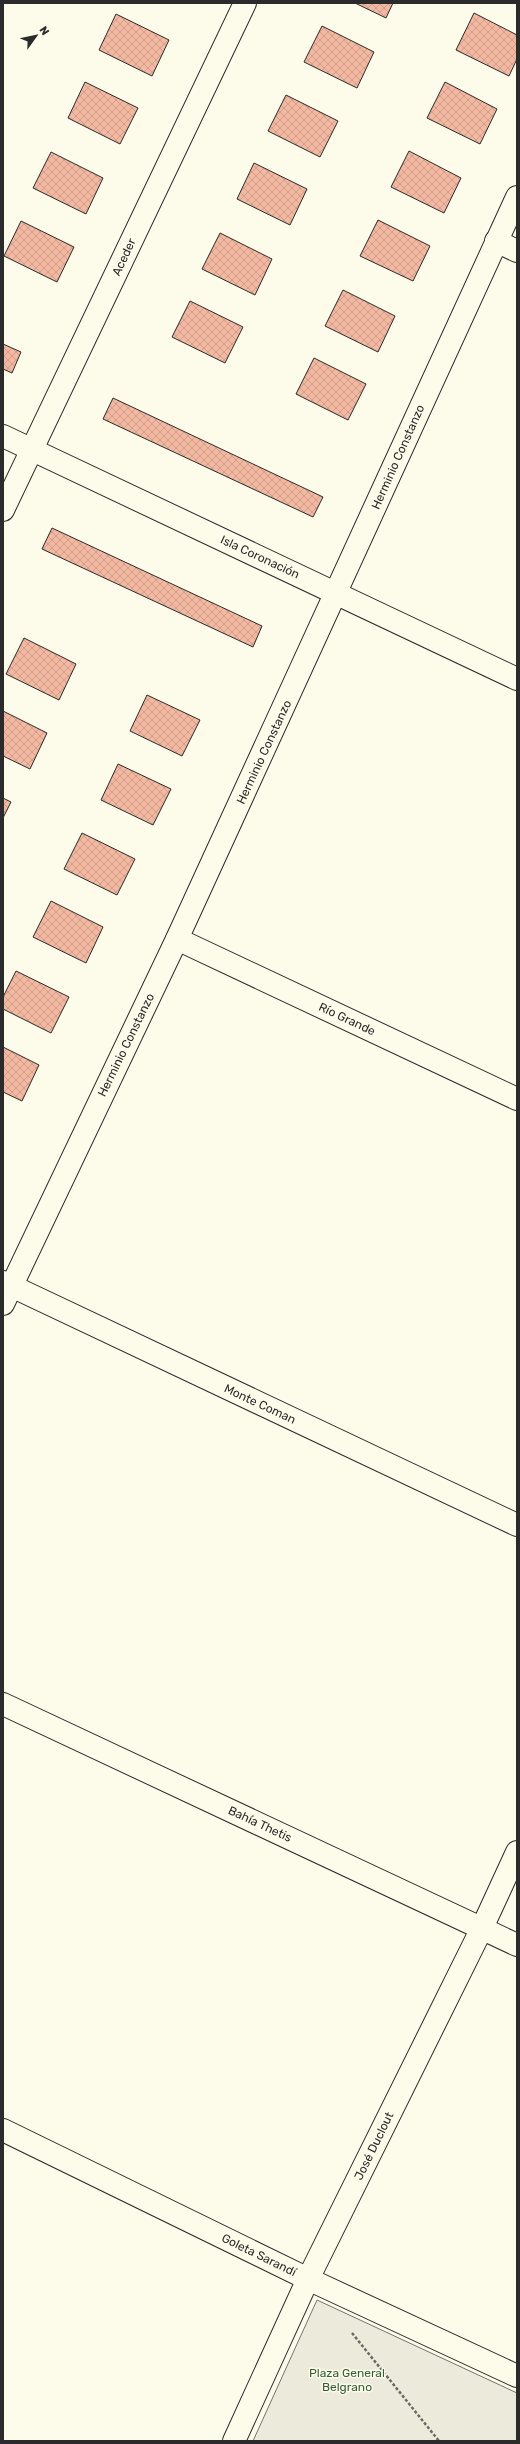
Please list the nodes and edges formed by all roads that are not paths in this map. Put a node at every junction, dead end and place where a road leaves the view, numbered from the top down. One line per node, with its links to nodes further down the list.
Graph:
1 (245, 3): 6 (street, Aceder)
2 (517, 197): 3 (street, Herminio Constanzo)
3 (496, 241): 4 (street); 8 (street, Herminio Constanzo)
4 (517, 251)
5 (3, 436): 6 (street, Isla Coronación)
6 (32, 450): 7 (street, Aceder); 8 (street, Isla Coronación)
7 (3, 510)
8 (337, 593): 9 (street, Isla Coronación); 10 (street, Herminio Constanzo)
9 (517, 679)
10 (177, 939): 11 (street, Río Grande); 12 (street, Herminio Constanzo)
11 (517, 1098)
12 (6, 1291): 13 (street, Monte Coman)
13 (517, 1525)
14 (3, 1704): 16 (street, Bahía Thetis)
15 (517, 1852): 16 (street, José Duclout)
16 (482, 1928): 17 (street, Bahía Thetis); 19 (street, José Duclout)
17 (517, 1945)
18 (3, 2130): 19 (street, Goleta Sarandí)
19 (308, 2279): 20 (street, Goleta Sarandí); 21 (street, José Duclout)
20 (517, 2376)
21 (234, 2441)

